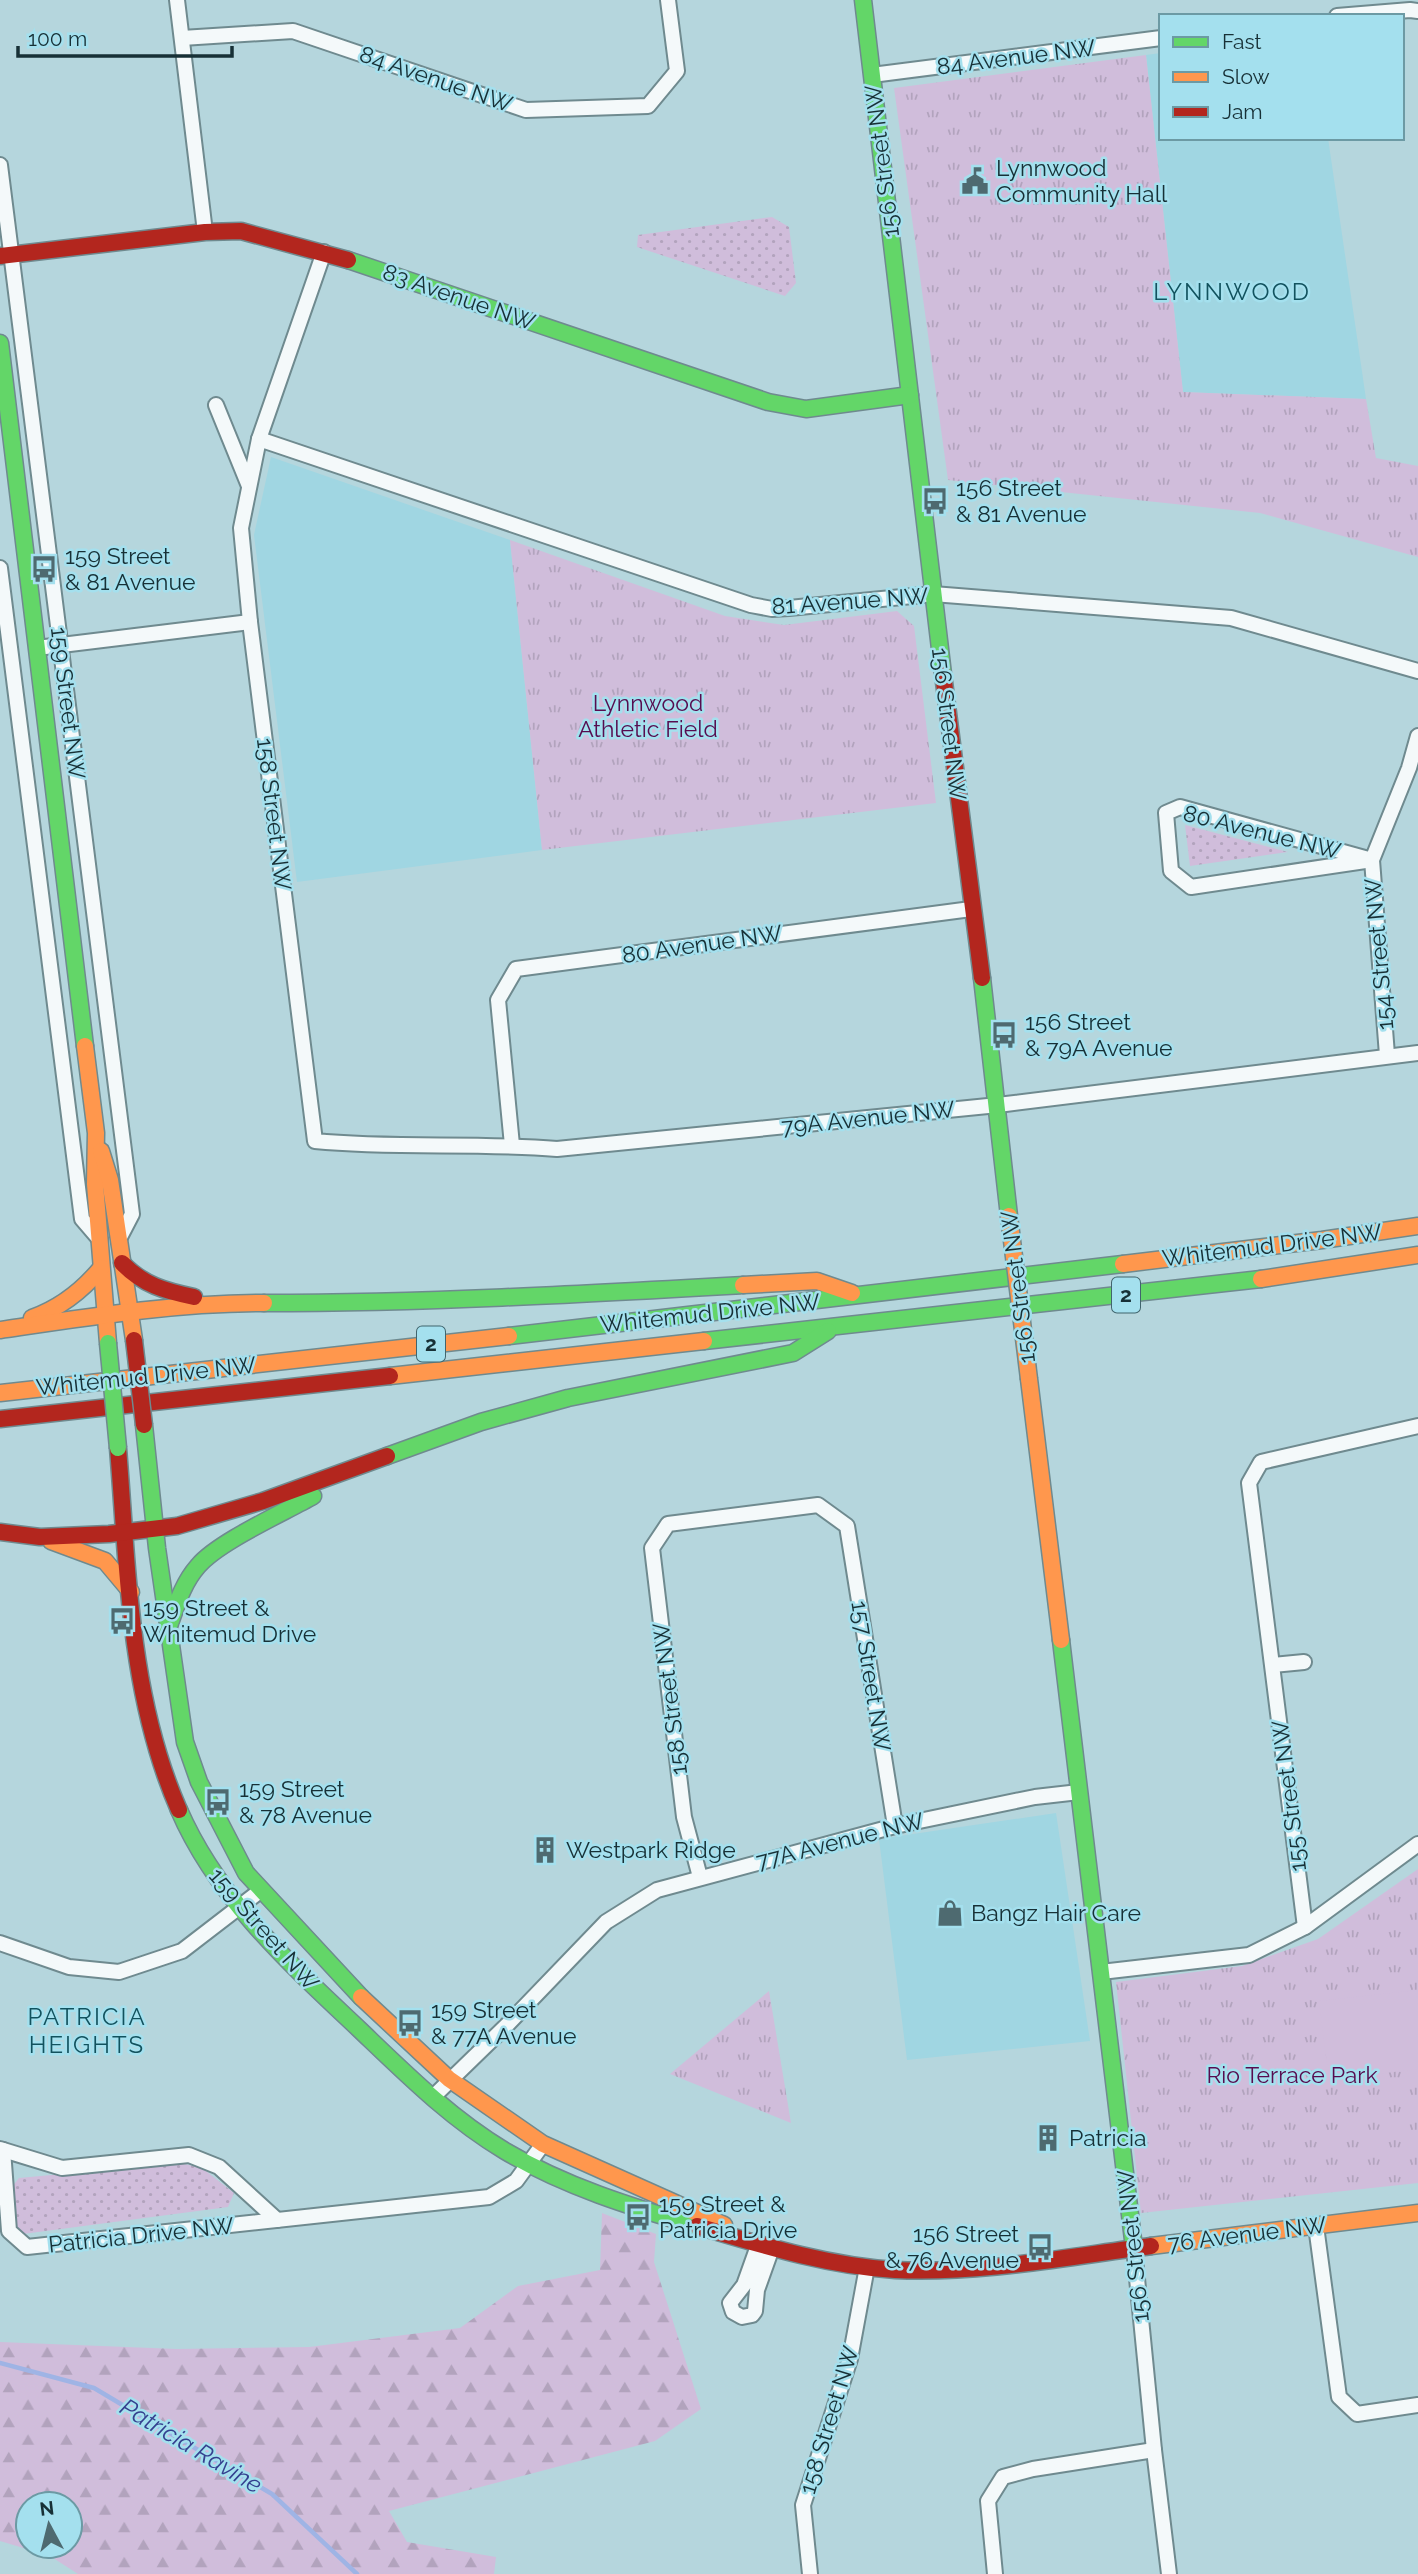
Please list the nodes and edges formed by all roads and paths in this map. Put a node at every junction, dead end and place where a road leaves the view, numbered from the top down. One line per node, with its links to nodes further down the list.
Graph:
1 (177, 0): 6 (street)
2 (668, 0): 6 (street, 84 Avenue NW)
3 (863, 0): 8 (main road, 156 Street NW)
4 (1418, 11): 5 (street)
5 (1358, 14)
6 (182, 38): 10 (street)
7 (1159, 38): 8 (street, 84 Avenue NW)
8 (872, 75): 14 (main road, 156 Street NW)
9 (0, 165): 12 (street, 159 Street NW)
10 (205, 232): 11 (main road, 83 Avenue NW); 12 (main road, 83 Avenue NW)
11 (324, 252): 14 (main road, 83 Avenue NW); 16 (street, 158 Street NW)
12 (5, 256): 21 (street, 159 Street NW)
13 (0, 343): 22 (main road, 159 Street NW)
14 (910, 395): 19 (main road, 156 Street NW)
15 (216, 405): 17 (street)
16 (259, 439): 17 (street, 158 Street NW); 19 (street, 81 Avenue NW)
17 (250, 487): 20 (street, 158 Street NW)
18 (0, 568): 35 (street)
19 (933, 594): 23 (street, 81 Avenue NW); 26 (main road, 156 Street NW)
20 (250, 622): 21 (street); 31 (street, 158 Street NW)
21 (61, 645): 22 (street); 34 (street, 159 Street NW)
22 (37, 648): 30 (main road, 159 Street NW)
23 (1418, 671)
24 (1418, 736): 25 (street, 154 Street NW)
25 (1372, 860): 25 (street, 80 Avenue NW); 28 (street, 154 Street NW)
26 (971, 909): 29 (main road, 156 Street NW); 32 (street, 80 Avenue NW)
27 (1418, 1053): 28 (street, 79A Avenue NW)
28 (1387, 1055): 29 (street, 79A Avenue NW)
29 (998, 1105): 32 (street, 79A Avenue NW); 58 (main road, 156 Street NW, bridge)
30 (96, 1133): 34 (main road, 159 Street NW); 35 (main road, 159 Street NW)
31 (315, 1141): 32 (street, 79A Avenue NW)
32 (512, 1145)
33 (1418, 1226): 39 (main road, Whitemud Drive NW / 2)
34 (118, 1238): 37 (main road, 159 Street NW)
35 (100, 1240): 38 (main road, 159 Street NW)
36 (1418, 1255): 43 (main road, Whitemud Drive NW / 2)
37 (122, 1263): 40 (main road); 41 (main road, 159 Street NW)
38 (101, 1268): 42 (main road, 159 Street NW); 44 (main road)
39 (862, 1296): 40 (main road); 45 (main road, Whitemud Drive NW / 2)
40 (218, 1303): 41 (main road)
41 (130, 1311): 42 (main road); 50 (main road, 159 Street NW, bridge)
42 (105, 1316): 44 (main road); 52 (main road, 159 Street NW, bridge)
43 (833, 1328): 46 (main road, Whitemud Drive NW / 2); 48 (main road)
44 (0, 1329)
45 (0, 1392)
46 (0, 1419)
47 (1418, 1426): 57 (street, 155 Street NW)
48 (435, 1438): 50 (main road); 55 (main road)
49 (847, 1526): 59 (street, 157 Street NW); 61 (street, 158 Street NW)
50 (155, 1528): 52 (main road); 55 (main road, 159 Street NW)
51 (0, 1532): 53 (main road)
52 (126, 1532): 53 (main road); 54 (main road, 159 Street NW)
53 (40, 1537): 54 (main road)
54 (131, 1592): 63 (main road, 159 Street NW)
55 (168, 1629): 62 (main road, 159 Street NW)
56 (1304, 1662): 57 (street)
57 (1273, 1665): 64 (street, 155 Street NW)
58 (1079, 1792): 59 (street, 77A Avenue NW); 66 (main road, 156 Street NW)
59 (895, 1826): 61 (street, 77A Avenue NW)
60 (1418, 1844): 64 (street)
61 (700, 1877): 67 (street, 77A Avenue NW)
62 (260, 1891): 63 (street); 67 (main road, 159 Street NW)
63 (239, 1906): 65 (street); 68 (main road, 159 Street NW)
64 (1305, 1927): 66 (street)
65 (0, 1943)
66 (1101, 1972): 76 (main road, 156 Street NW)
67 (449, 2079): 68 (street, 77A Avenue NW); 69 (main road, 159 Street NW)
68 (433, 2097): 71 (main road, 159 Street NW)
69 (543, 2144): 71 (street, Patricia Drive NW); 75 (main road, 159 Street NW)
70 (1, 2149): 73 (street, Patricia Drive NW); 73 (street, Patricia Drive NW)
71 (529, 2163): 73 (street, Patricia Drive NW); 75 (main road, 159 Street NW)
72 (1418, 2213): 74 (main road, 76 Avenue NW)
73 (277, 2220)
74 (1316, 2226): 76 (main road, 76 Avenue NW); 78 (street)
75 (766, 2245): 77 (main road, 159 Street NW)
76 (1134, 2248): 77 (main road, 76 Avenue NW); 79 (street, 156 Street NW)
77 (867, 2267): 80 (street, 158 Street NW)
78 (1418, 2405)
79 (1154, 2450): 81 (street); 82 (street, 156 Street NW)
80 (810, 2574)
81 (995, 2574)
82 (1170, 2574)

